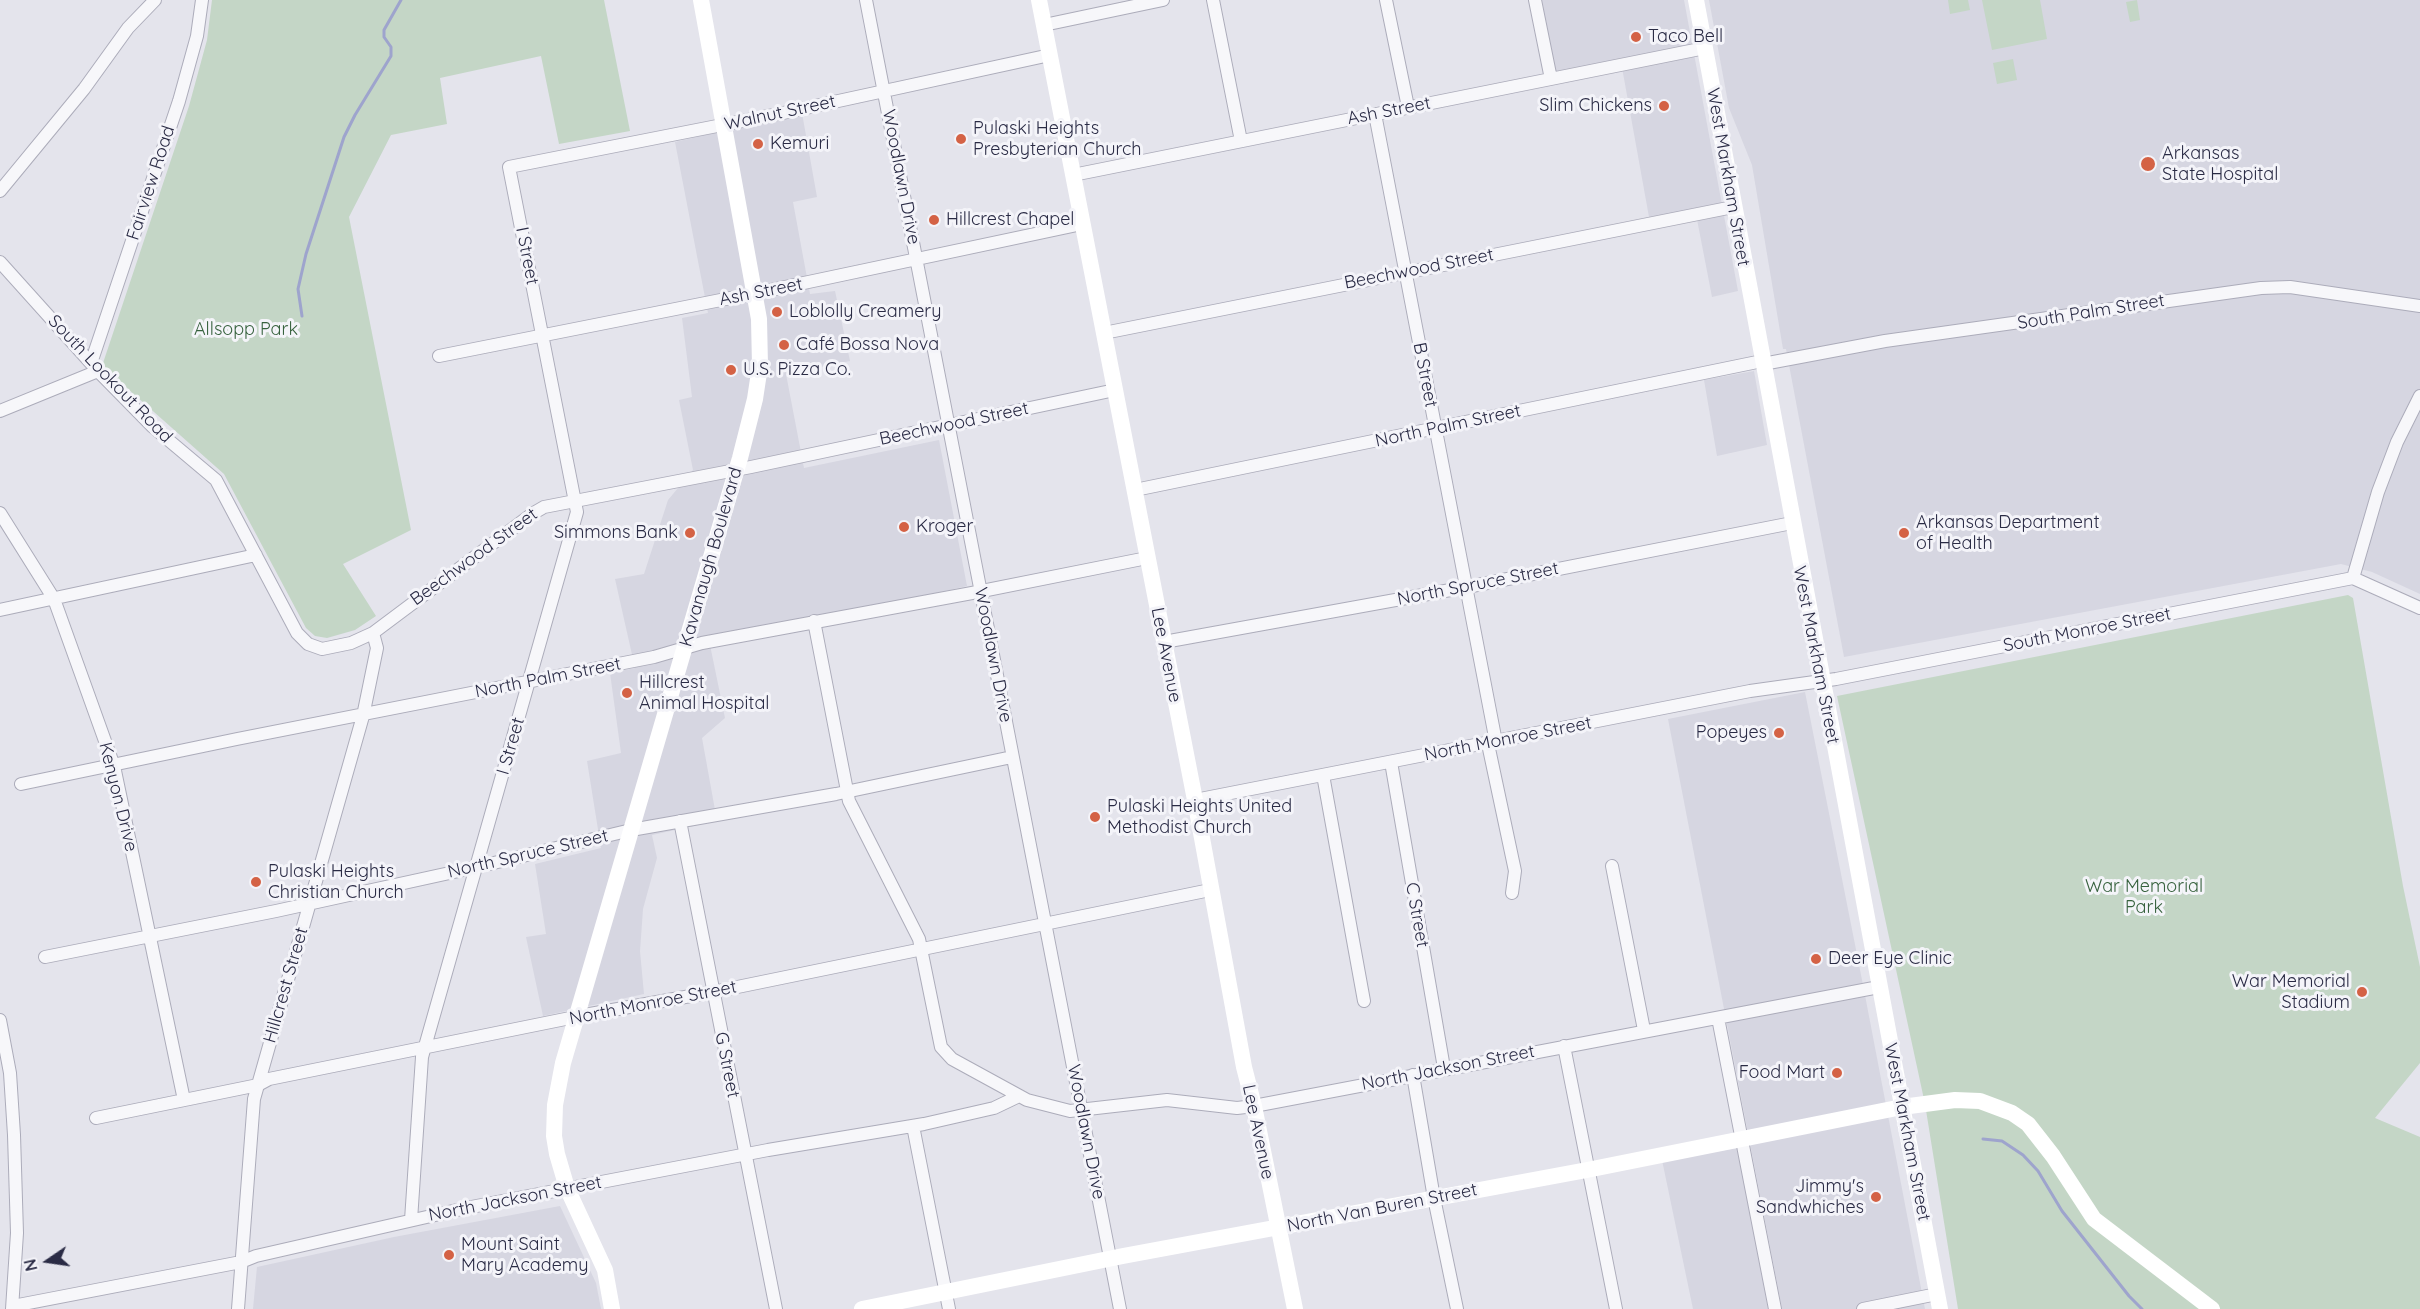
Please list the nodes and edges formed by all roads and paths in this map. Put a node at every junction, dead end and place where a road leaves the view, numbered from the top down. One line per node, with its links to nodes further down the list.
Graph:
1 (155, 0): 22 (street)
2 (202, 0): 34 (street, Fairview Road)
3 (701, 0): 18 (street, Kavanaugh Boulevard)
4 (866, 0): 15 (street, Woodlawn Drive)
5 (1039, 0): 11 (street, Lee Avenue)
6 (1163, 0): 11 (street)
7 (1213, 0): 19 (street)
8 (1386, 0): 16 (street)
9 (1535, 0): 14 (street)
10 (1696, 0): 12 (street, West Markham Street)
11 (1044, 25): 13 (street, Lee Avenue)
12 (1705, 48): 14 (street, Ash Street); 23 (street, West Markham Street)
13 (1050, 55): 15 (street, Walnut Street); 21 (street, Lee Avenue)
14 (1551, 79): 16 (street, Ash Street)
15 (884, 91): 18 (street, Walnut Street); 25 (street, Woodlawn Drive)
16 (1408, 107): 17 (street, Ash Street)
17 (1375, 114): 19 (street, Ash Street); 27 (street, B Street)
18 (724, 125): 20 (street, Walnut Street); 28 (street, Kavanaugh Boulevard)
19 (1241, 141): 21 (street, Ash Street)
20 (509, 167): 31 (street, I Street)
21 (1073, 175): 24 (street, Lee Avenue)
22 (0, 191)
23 (1733, 207): 27 (street, Beechwood Street); 33 (street, West Markham Street)
24 (1082, 224): 25 (street, Ash Street); 30 (street, Lee Avenue)
25 (917, 259): 28 (street, Ash Street); 38 (street, Woodlawn Drive)
26 (0, 262): 34 (street, South Lookout Road)
27 (1406, 272): 30 (street, Beechwood Street); 39 (street, B Street)
28 (754, 294): 31 (street, Ash Street); 40 (street, Kavanaugh Boulevard)
29 (2420, 306): 33 (street, South Palm Street)
30 (1104, 333): 35 (street, Lee Avenue)
31 (542, 334): 32 (street, Ash Street); 42 (street, I Street)
32 (439, 356)
33 (1762, 363): 39 (street, North Palm Street); 44 (street, West Markham Street)
34 (94, 367): 37 (street); 45 (street, South Lookout Road)
35 (1115, 390): 38 (street, Beechwood Street); 41 (street, Lee Avenue)
36 (2420, 396): 47 (street)
37 (0, 411)
38 (949, 425): 40 (street, Beechwood Street); 49 (street, Woodlawn Drive)
39 (1436, 429): 41 (street, North Palm Street); 48 (street, B Street)
40 (736, 470): 42 (street, Beechwood Street); 56 (street, Kavanaugh Boulevard)
41 (1134, 490): 46 (street, Lee Avenue)
42 (576, 500): 54 (street, Beechwood Street); 58 (street, I Street)
43 (0, 513): 50 (street, Kenyon Drive)
44 (1792, 523): 48 (street, North Spruce Street); 57 (street, West Markham Street)
45 (256, 555): 50 (street); 54 (street, Beechwood Street)
46 (1147, 558): 49 (street, North Palm Street); 55 (street, Lee Avenue)
47 (2353, 578): 51 (street); 57 (street, South Monroe Street)
48 (1467, 587): 55 (street, North Spruce Street); 60 (street, B Street)
49 (981, 591): 53 (street, North Palm Street); 61 (street, Woodlawn Drive)
50 (54, 599): 52 (street); 63 (street, Kenyon Drive)
51 (2420, 608)
52 (0, 610)
53 (814, 621): 56 (street, North Palm Street); 66 (street, North Jackson Street)
54 (373, 633): 59 (street, Hillcrest Street)
55 (1164, 642): 67 (street, Lee Avenue)
56 (684, 649): 58 (street, North Palm Street); 69 (street, Kavanaugh Boulevard)
57 (1821, 680): 60 (street, North Monroe Street); 79 (street, West Markham Street)
58 (530, 682): 59 (street, North Palm Street); 71 (street, I Street)
59 (363, 716): 63 (street, North Palm Street); 74 (street, Hillcrest Street)
60 (1492, 743): 62 (street, North Monroe Street); 73 (street, B Street)
61 (1012, 758): 66 (street, North Spruce Street); 75 (street, Woodlawn Drive)
62 (1390, 762): 64 (street, North Monroe Street); 88 (street, C Street)
63 (114, 766): 65 (street, North Palm Street); 76 (street, Kenyon Drive)
64 (1323, 775): 67 (street, North Monroe Street); 81 (street)
65 (21, 784)
66 (847, 791): 68 (street, North Spruce Street); 77 (street, North Jackson Street)
67 (1194, 800): 72 (street, Lee Avenue)
68 (680, 820): 69 (street, North Spruce Street); 80 (street, G Street)
69 (631, 830): 71 (street, North Spruce Street); 82 (street, Kavanaugh Boulevard)
70 (1612, 866): 85 (street)
71 (477, 867): 74 (street, North Spruce Street); 87 (street, I Street)
72 (1210, 890): 75 (street, North Monroe Street); 93 (street, Lee Avenue)
73 (1512, 893)
74 (311, 903): 76 (street, North Spruce Street); 90 (street, Hillcrest Street)
75 (1045, 924): 77 (street, North Monroe Street); 95 (street, Woodlawn Drive)
76 (151, 936): 78 (street, North Spruce Street); 92 (street, Kenyon Drive)
77 (920, 950): 80 (street, North Monroe Street); 91 (street, North Jackson Street)
78 (45, 957)
79 (1878, 987): 83 (street, North Jackson Street); 94 (street, West Markham Street)
80 (713, 992): 82 (street, North Monroe Street); 99 (street, G Street)
81 (1364, 1001)
82 (578, 1017): 87 (street, North Monroe Street); 101 (street, Kavanaugh Boulevard)
83 (1718, 1018): 85 (street, North Jackson Street); 98 (street)
84 (0, 1020): 109 (street)
85 (1644, 1030): 86 (street, North Jackson Street)
86 (1564, 1046): 88 (street, North Jackson Street); 100 (street)
87 (425, 1047): 90 (street, North Monroe Street); 103 (street, I Street)
88 (1444, 1068): 89 (street, North Jackson Street)
89 (1413, 1075): 93 (street, North Jackson Street); 102 (street)
90 (258, 1085): 92 (street, North Monroe Street); 106 (street, Hillcrest Street)
91 (1017, 1096): 95 (street, North Jackson Street); 97 (street, North Jackson Street)
92 (184, 1100): 96 (street, North Monroe Street)
93 (1254, 1106): 95 (street, North Jackson Street); 104 (street, Lee Avenue)
94 (1902, 1107): 98 (street, North Van Buren Street); 108 (street, West Markham Street); 121 (street, North Van Buren Street)
95 (1082, 1110): 105 (street, Woodlawn Drive)
96 (96, 1118)
97 (914, 1126): 99 (street, North Jackson Street); 107 (street)
98 (1742, 1139): 100 (street, North Van Buren Street); 119 (street)
99 (745, 1156): 101 (street, North Jackson Street); 112 (street, G Street)
100 (1587, 1170): 102 (street, North Van Buren Street); 118 (street)
101 (567, 1188): 103 (street, North Jackson Street); 111 (street, Kavanaugh Boulevard)
102 (1434, 1198): 104 (street, North Van Buren Street); 117 (street)
103 (411, 1220): 106 (street, North Jackson Street)
104 (1279, 1227): 105 (street, North Van Buren Street); 116 (street, Lee Avenue)
105 (1110, 1259): 107 (street, North Van Buren Street); 115 (street, Woodlawn Drive)
106 (241, 1262): 109 (street, North Jackson Street); 110 (street, Hillcrest Street)
107 (945, 1292): 113 (street, North Van Buren Street); 114 (street)
108 (1939, 1301): 120 (street)
109 (12, 1308)
110 (238, 1309)
111 (612, 1309)
112 (776, 1309)
113 (861, 1309)
114 (949, 1309)
115 (1120, 1309)
116 (1295, 1309)
117 (1456, 1309)
118 (1616, 1309)
119 (1775, 1309)
120 (1863, 1309)
121 (2212, 1309)

